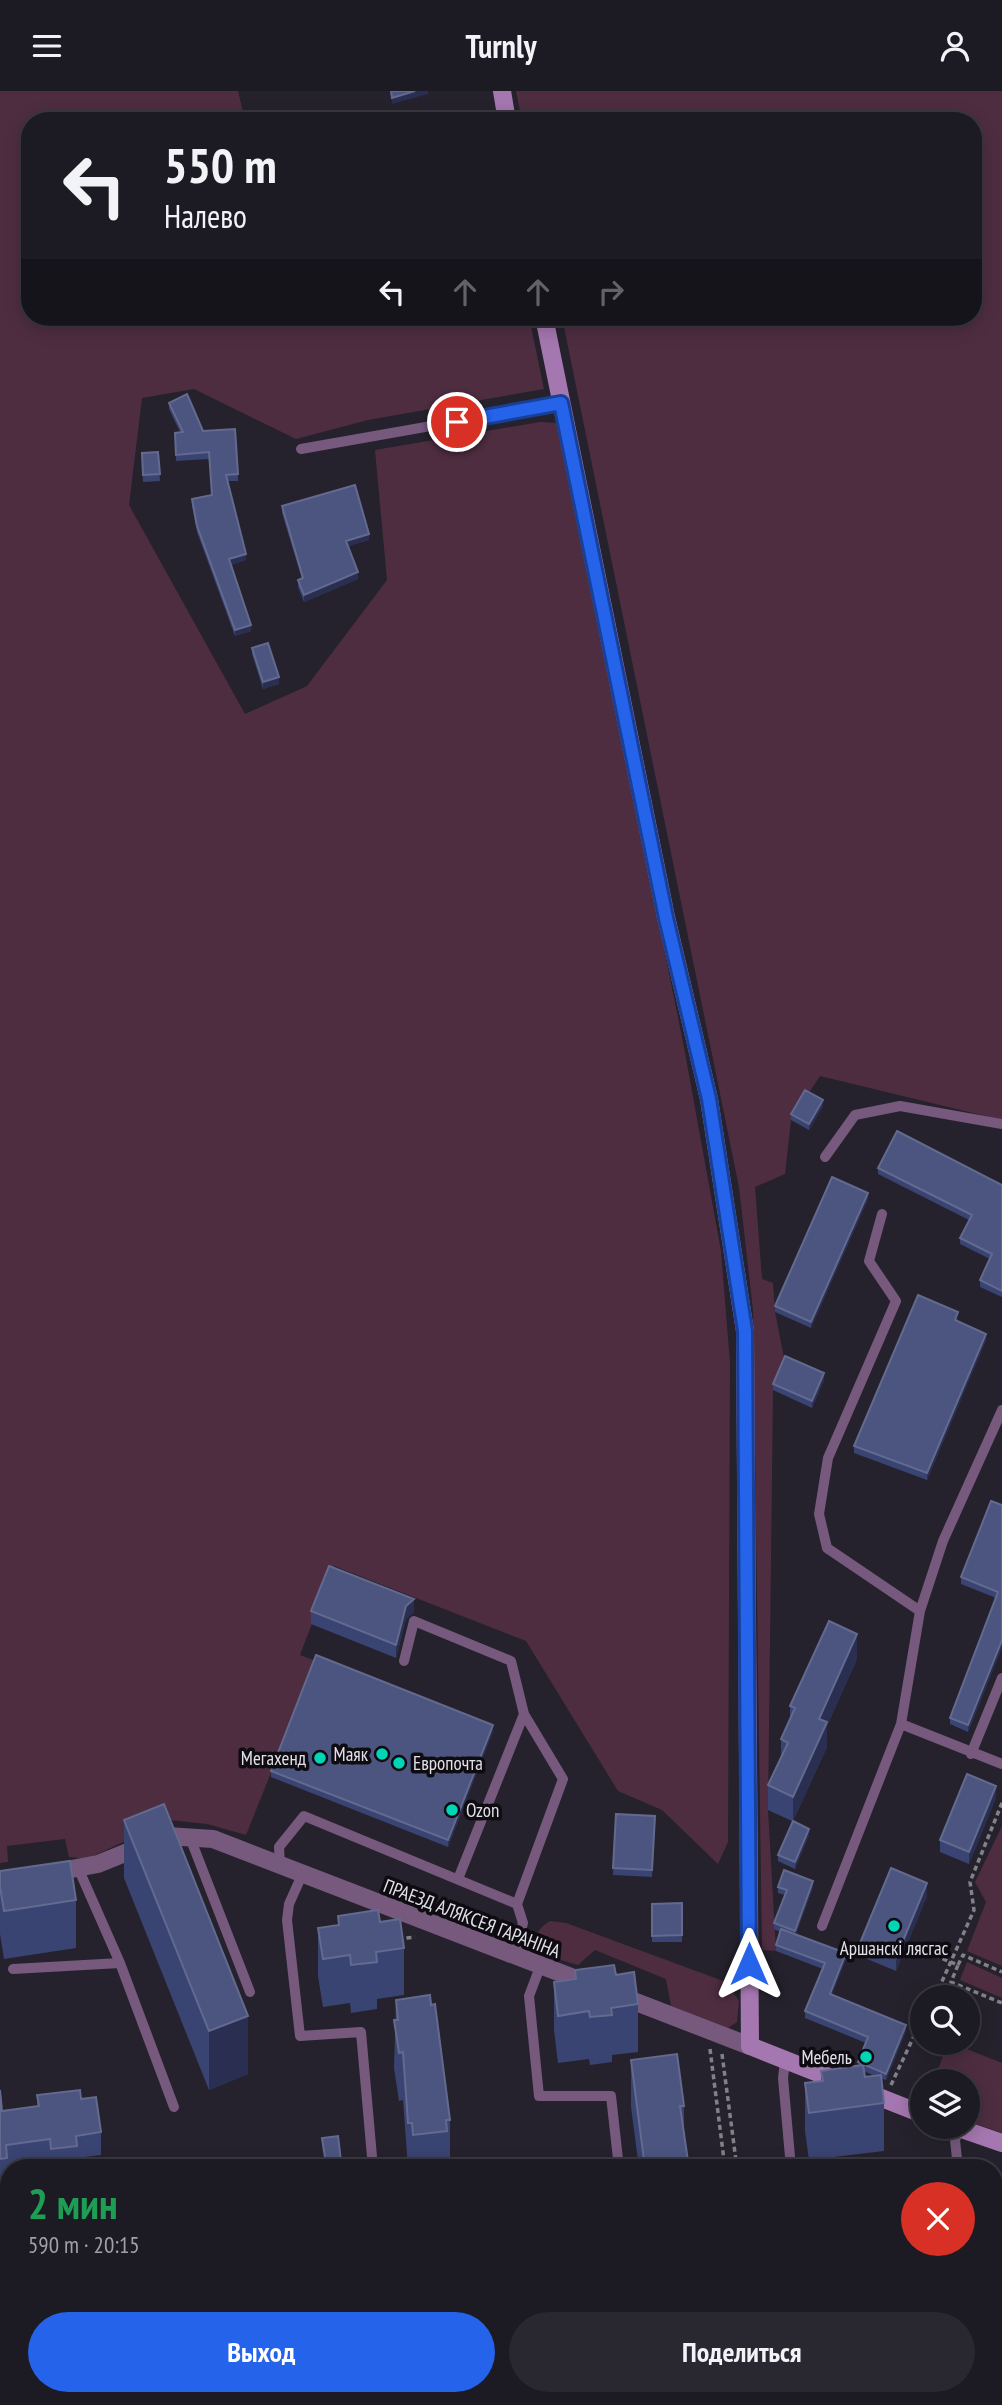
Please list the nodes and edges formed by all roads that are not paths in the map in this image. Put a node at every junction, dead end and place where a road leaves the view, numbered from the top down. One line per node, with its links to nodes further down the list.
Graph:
1 (502, 91): 2 (street)
2 (506, 112)
3 (546, 326): 4 (street)
4 (561, 403): 5 (lane); 30 (street)
5 (300, 450)
6 (1002, 1124): 7 (lane)
7 (825, 1157)
8 (882, 1214): 10 (lane)
9 (1002, 1410): 10 (lane)
10 (920, 1611): 14 (lane)
11 (404, 1661): 13 (lane)
12 (1002, 1678): 15 (lane)
13 (524, 1714): 22 (lane); 23 (lane)
14 (901, 1724): 15 (lane); 24 (lane)
15 (971, 1754): 16 (lane)
16 (1002, 1764)
17 (189, 1835): 18 (street, ПРАЕЗД АЛЯКСЕЯ ГАРАНІНА); 19 (street, ПРАЕЗД АЛЯКСЕЯ ГАРАНІНА); 29 (lane)
18 (280, 1865): 20 (street, ПРАЕЗД АЛЯКСЕЯ ГАРАНІНА); 22 (lane)
19 (79, 1870): 21 (street, ПРАЕЗД АЛЯКСЕЯ ГАРАНІНА); 26 (lane)
20 (302, 1875): 25 (street, ПРАЕЗД АЛЯКСЕЯ ГАРАНІНА); 37 (lane)
21 (26, 1876)
22 (458, 1879): 23 (lane)
23 (517, 1904): 25 (lane)
24 (822, 1926)
25 (514, 1958): 27 (street, ПРАЕЗД АЛЯКСЕЯ ГАРАНІНА)
26 (120, 1963): 28 (lane); 32 (lane)
27 (540, 1967): 30 (street, ПРАЕЗД АЛЯКСЕЯ ГАРАНІНА); 38 (lane)
28 (13, 1969)
29 (250, 1992)
30 (750, 2046): 31 (street, ПРАЕЗД АЛЯКСЕЯ ГАРАНІНА)
31 (785, 2061): 33 (street, ПРАЕЗД АЛЯКСЕЯ ГАРАНІНА); 39 (lane)
32 (174, 2107)
33 (910, 2109)
34 (980, 2135): 36 (street)
35 (955, 2139): 40 (lane)
36 (1002, 2143)
37 (372, 2159)
38 (618, 2159)
39 (790, 2159)
40 (957, 2159)

